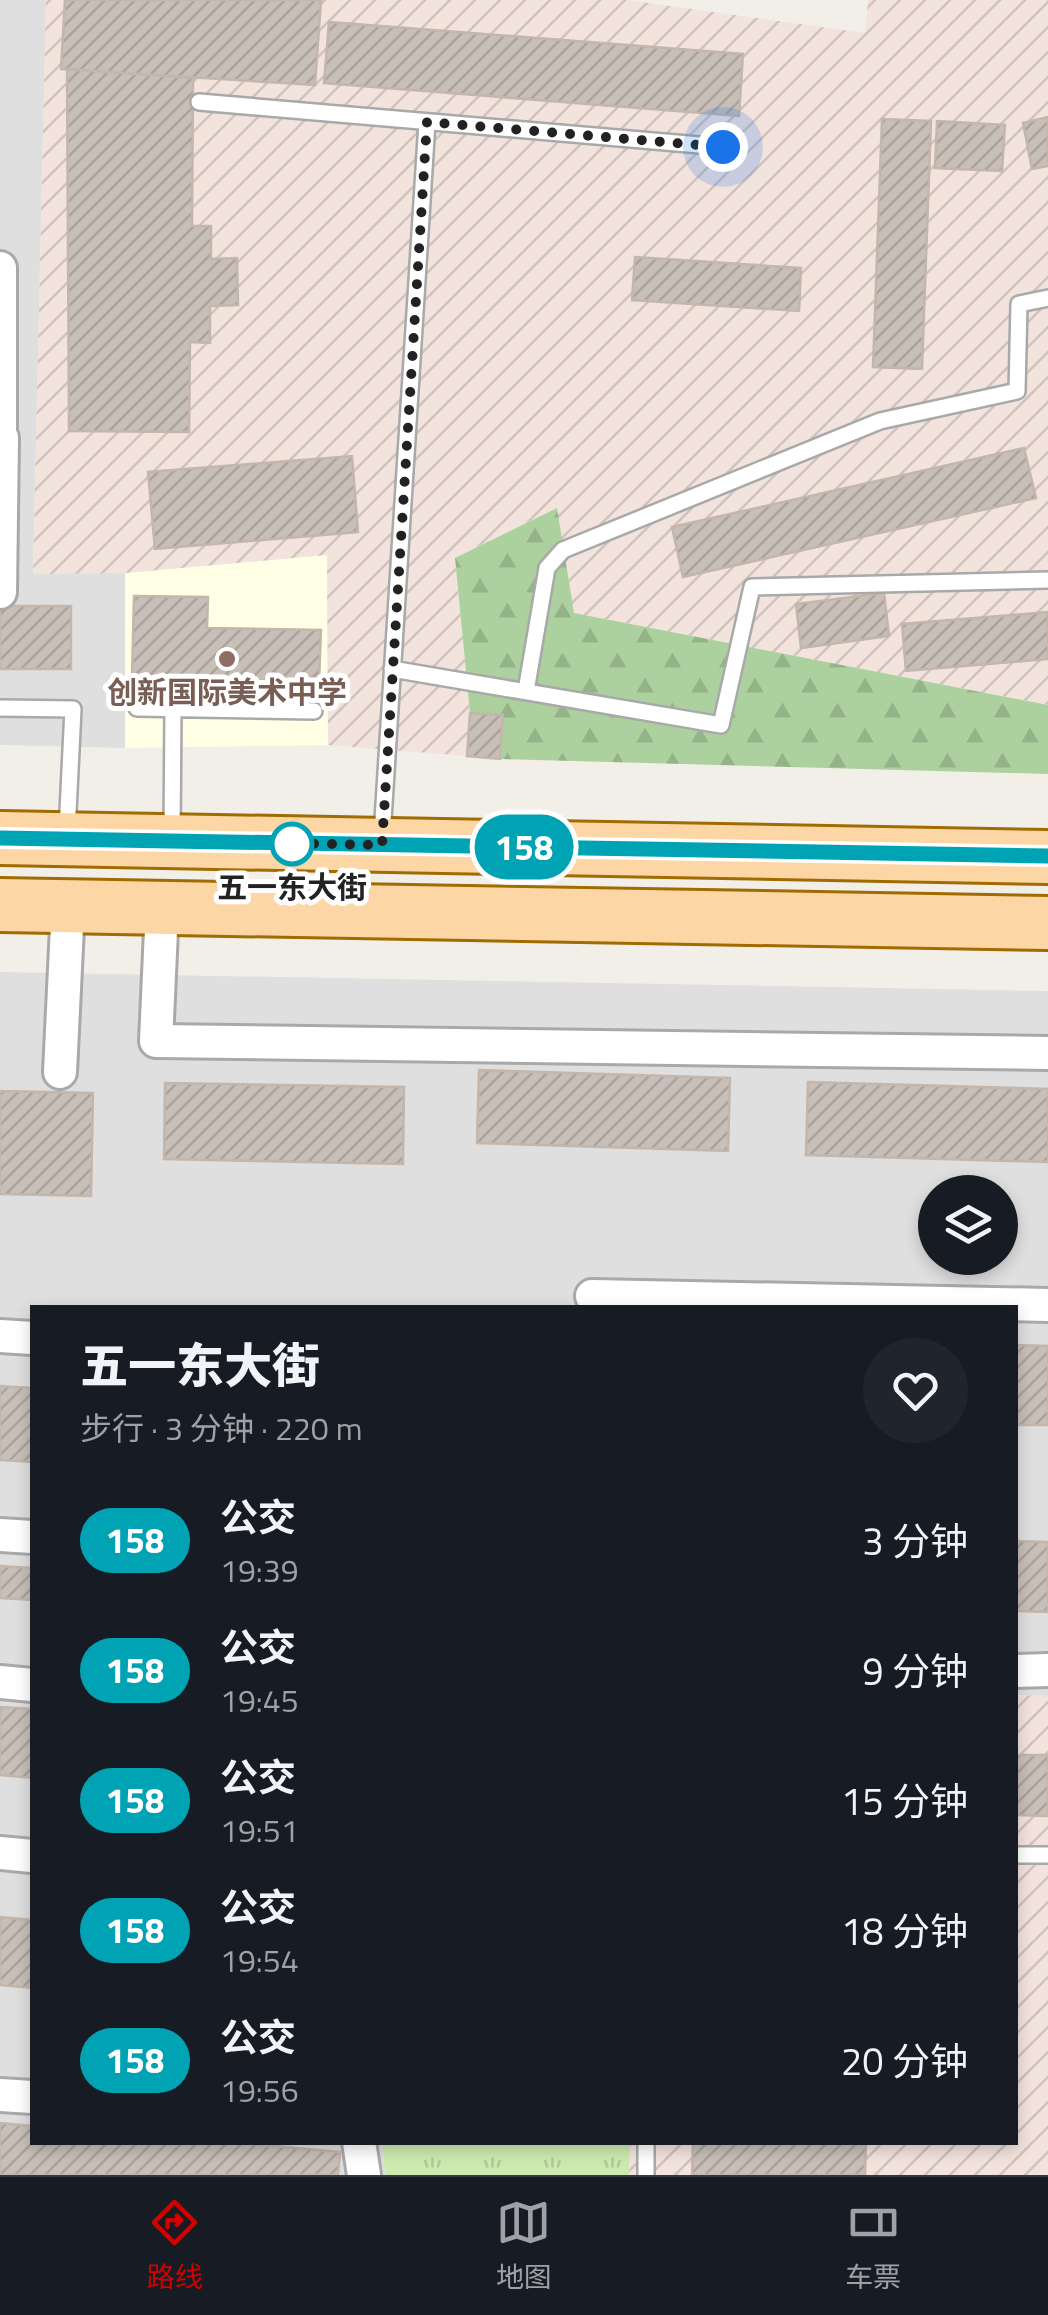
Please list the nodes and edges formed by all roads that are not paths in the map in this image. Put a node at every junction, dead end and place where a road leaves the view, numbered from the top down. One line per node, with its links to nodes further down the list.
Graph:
1 (199, 102): 2 (lane)
2 (427, 122): 3 (lane); 9 (lane)
3 (723, 147)
4 (0, 268): 6 (street)
5 (1048, 298): 10 (lane)
6 (1, 438): 8 (street)
7 (1048, 580): 10 (lane)
8 (0, 592)
9 (392, 669): 10 (lane); 18 (lane)
10 (526, 691)
11 (0, 708): 16 (lane)
12 (137, 708): 13 (lane)
13 (174, 709): 14 (lane); 17 (lane)
14 (314, 711)
15 (0, 838): 16 (main road)
16 (67, 840): 17 (main road)
17 (172, 842): 18 (main road)
18 (382, 845): 19 (main road)
19 (1048, 856)
20 (0, 905): 21 (main road)
21 (68, 906): 22 (main road); 25 (street)
22 (162, 908): 23 (main road); 24 (street)
23 (1048, 922)
24 (1048, 1053)
25 (60, 1072)
26 (592, 1296): 27 (street)
27 (1048, 1305)
28 (0, 1336): 29 (street)
29 (30, 1338)
30 (0, 1535): 31 (street)
31 (30, 1537)
32 (1048, 1670): 33 (street)
33 (1018, 1671)
34 (0, 1682): 35 (street)
35 (30, 1685)
36 (0, 1853): 39 (street)
37 (1018, 1855): 38 (lane)
38 (1048, 1855)
39 (30, 1856)
40 (0, 2094): 41 (street)
41 (30, 2097)
42 (359, 2145): 44 (street)
43 (646, 2145): 45 (lane)
44 (364, 2175)
45 (646, 2175)

